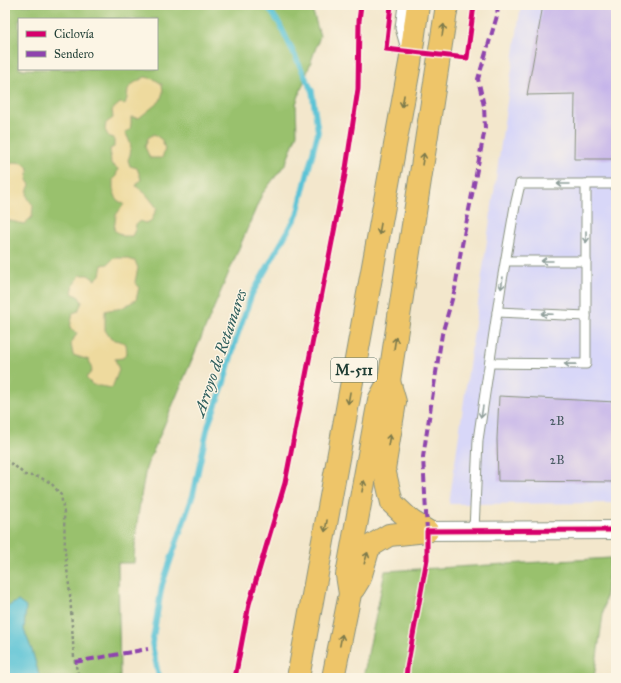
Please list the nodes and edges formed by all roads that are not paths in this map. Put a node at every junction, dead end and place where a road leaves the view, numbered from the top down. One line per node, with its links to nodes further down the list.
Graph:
1 (402, 5): 4 (lane)
2 (418, 5): 4 (highway, M-511)
3 (447, 5): 12 (highway, M-511, one-way to 3)
4 (410, 63): 17 (highway, M-511, one-way to 17)
5 (586, 184): 6 (lane); 7 (lane, one-way to 7); 8 (lane, one-way to 8)
6 (616, 184)
7 (506, 261): 8 (lane, one-way to 7); 9 (lane, one-way to 9)
8 (586, 261): 10 (lane)
9 (497, 312): 10 (lane, one-way to 9); 11 (lane)
10 (586, 316): 11 (lane, one-way to 11)
11 (490, 363): 13 (lane, one-way to 13)
12 (389, 381): 15 (highway, M-511, one-way to 12); 16 (highway, M-511, one-way to 12)
13 (474, 530): 14 (street); 15 (street)
14 (616, 530)
15 (426, 531): 16 (highway, M-511, one-way to 15)
16 (350, 594): 18 (highway, M-511, one-way to 16)
17 (298, 678)
18 (333, 678)

